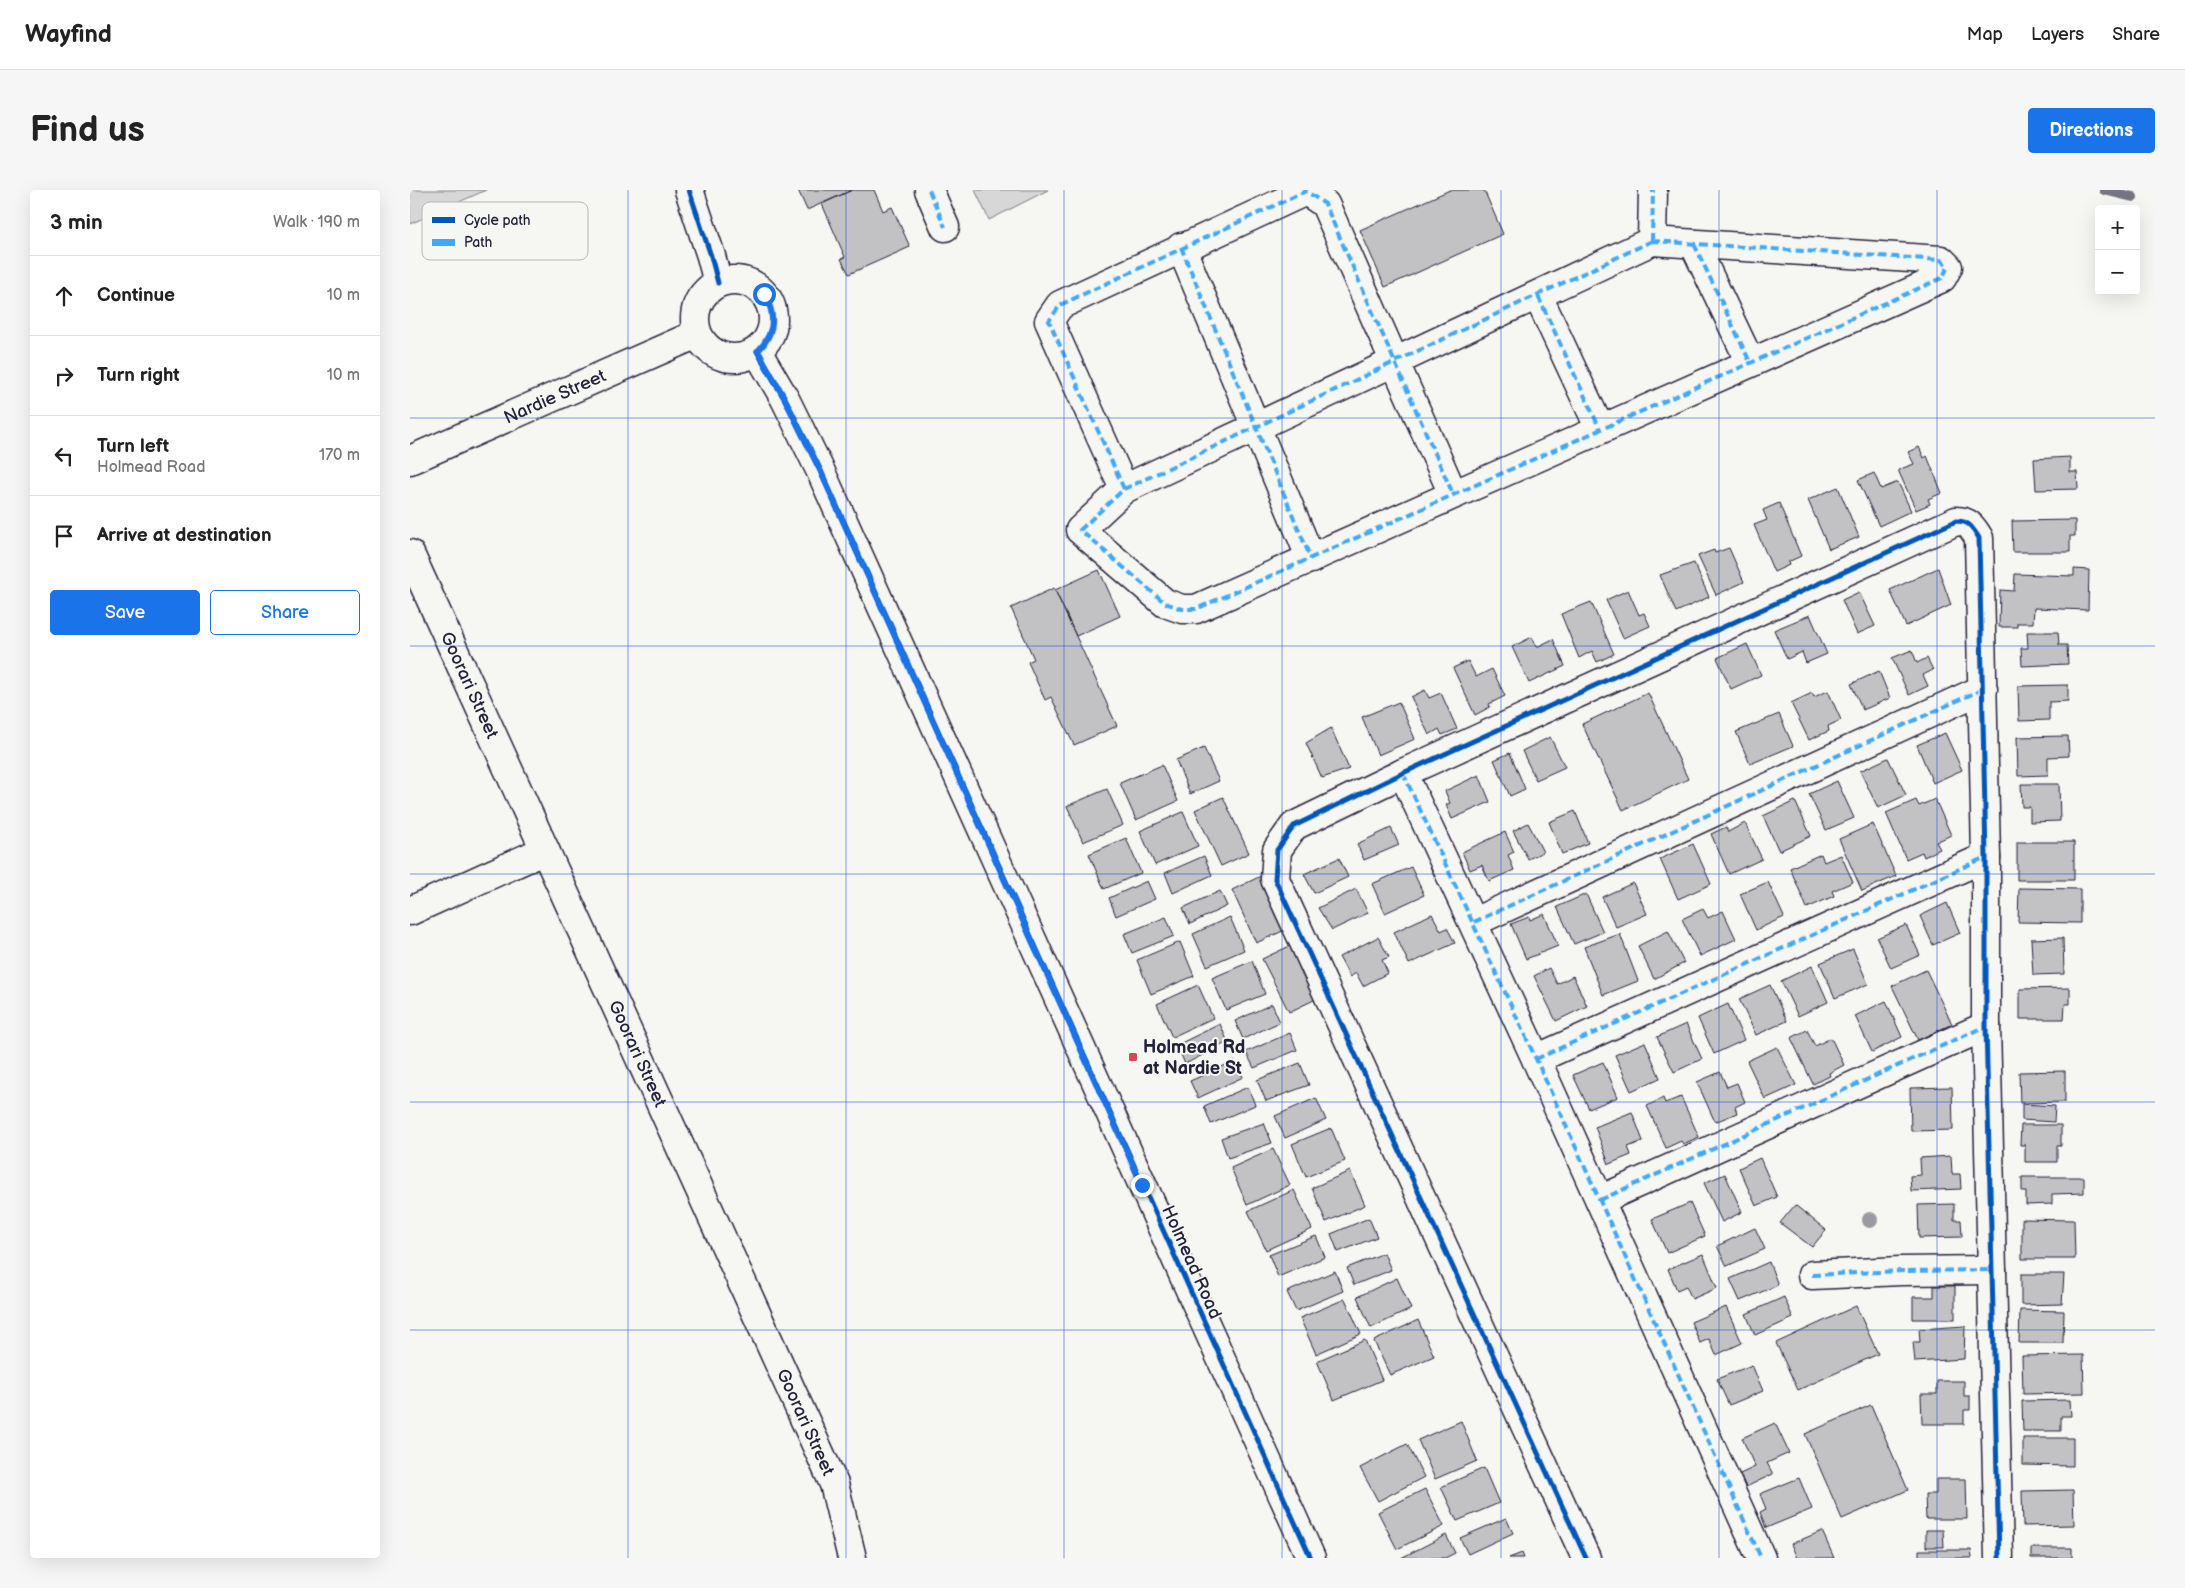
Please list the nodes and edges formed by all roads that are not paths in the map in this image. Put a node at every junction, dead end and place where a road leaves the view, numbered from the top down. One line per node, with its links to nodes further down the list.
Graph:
1 (689, 190): 8 (street)
2 (928, 190): 4 (street)
3 (1653, 190): 5 (street)
4 (944, 227)
5 (1652, 241): 6 (street); 9 (street)
6 (1694, 244): 12 (street); 12 (street)
7 (1182, 247): 13 (street); 14 (street); 17 (street)
8 (718, 283): 10 (street); 11 (street)
9 (1538, 296): 13 (street); 15 (street)
10 (697, 334): 11 (street); 16 (street, Nardie Street)
11 (758, 351): 33 (street, Holmead Road)
12 (1750, 362): 15 (street)
13 (1396, 363): 14 (street); 18 (street)
14 (1256, 427): 17 (street); 20 (street)
15 (1600, 429): 18 (street)
16 (410, 460)
17 (1124, 489): 20 (street)
18 (1453, 494): 20 (street)
19 (410, 554): 23 (street, Goorari Street)
20 (1311, 559)
21 (1983, 689): 22 (street); 24 (street); 26 (street)
22 (1404, 773): 26 (street); 34 (street)
23 (545, 850): 25 (street); 32 (street, Goorari Street)
24 (1986, 857): 27 (street); 28 (street)
25 (410, 911)
26 (1474, 922): 28 (street)
27 (1986, 1026): 29 (street); 30 (street)
28 (1536, 1058): 29 (street)
29 (1600, 1200): 35 (street)
30 (1992, 1270): 31 (street); 36 (street)
31 (1812, 1275)
32 (852, 1558)
33 (1311, 1558)
34 (1586, 1558)
35 (1761, 1558)
36 (1999, 1558)

